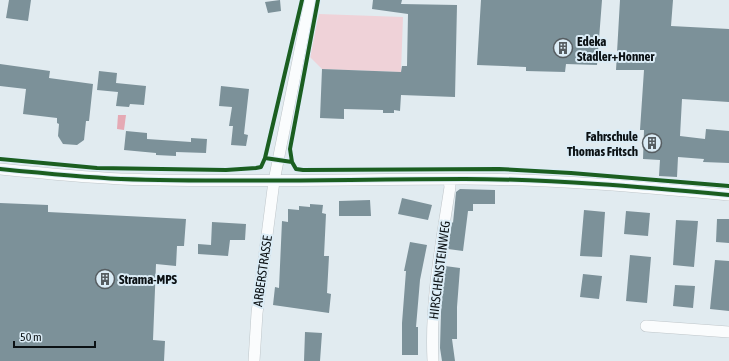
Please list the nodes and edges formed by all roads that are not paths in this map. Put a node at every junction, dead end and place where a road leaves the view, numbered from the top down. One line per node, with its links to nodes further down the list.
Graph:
1 (310, 0): 4 (street, ARBERSTRASSE)
2 (0, 169): 4 (street)
3 (449, 180): 4 (street); 5 (street); 9 (street, HIRSCHENSTEINWEG)
4 (274, 182): 8 (street, ARBERSTRASSE)
5 (729, 195)
6 (646, 326): 7 (street)
7 (729, 332)
8 (254, 361)
9 (433, 361)

